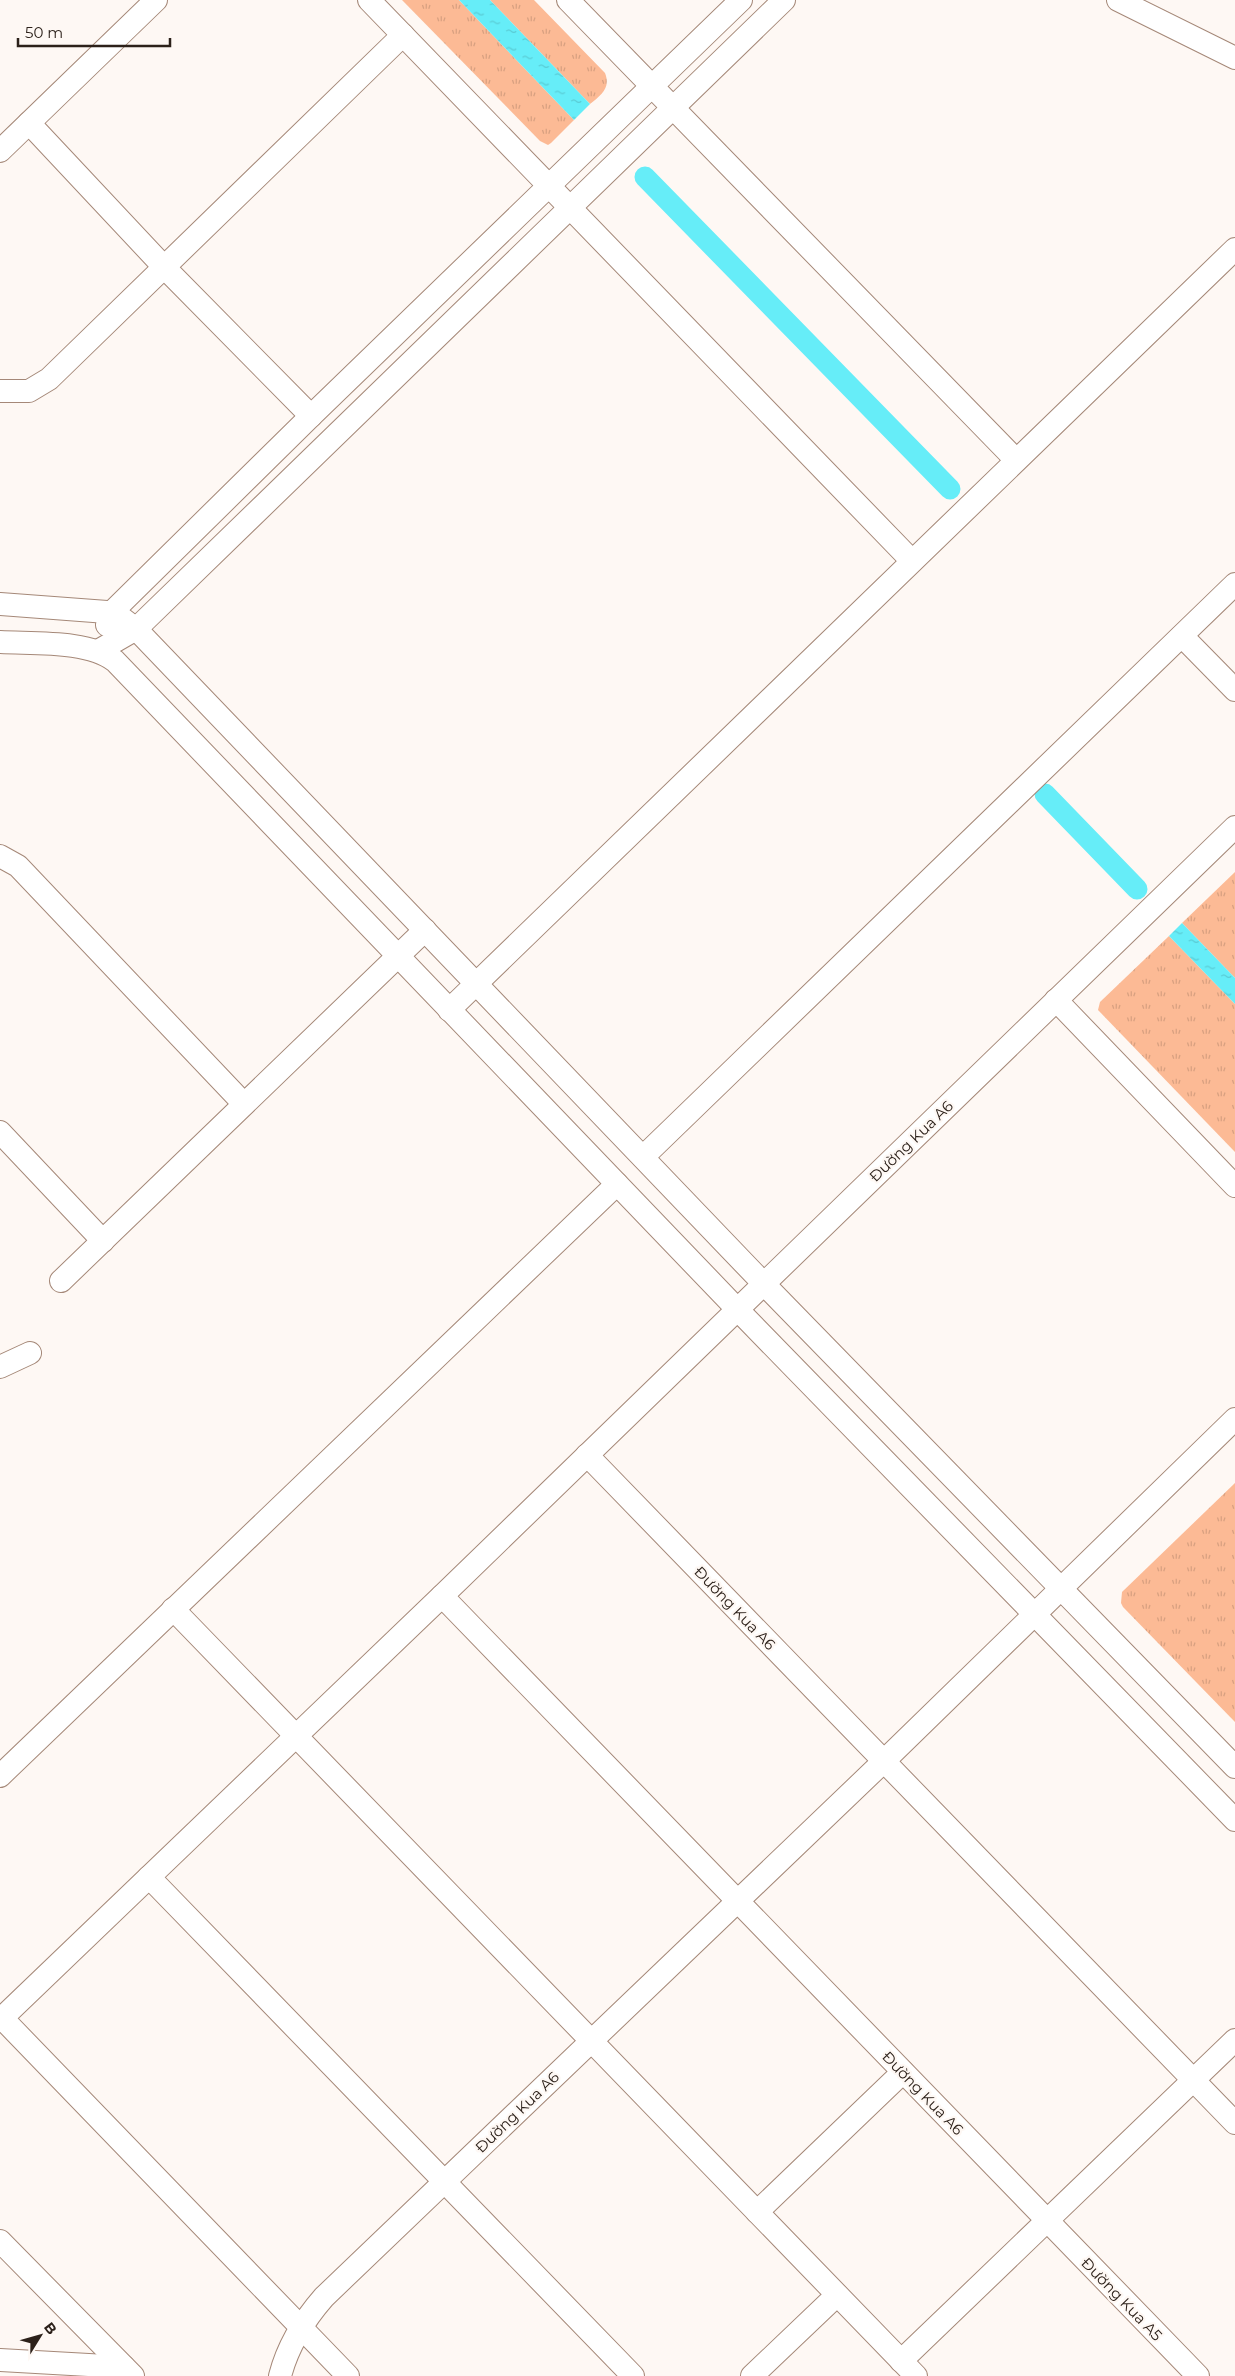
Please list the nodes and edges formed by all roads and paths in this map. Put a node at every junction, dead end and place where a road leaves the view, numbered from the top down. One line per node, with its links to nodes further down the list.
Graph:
1 (156, 0): 11 (street)
2 (369, 0): 7 (street)
3 (568, 0): 9 (street)
4 (741, 0): 9 (street)
5 (784, 0): 10 (street)
6 (1118, 0): 8 (street)
7 (403, 35): 13 (street); 16 (street)
8 (1235, 58)
9 (652, 88): 10 (street); 13 (street)
10 (673, 110): 14 (street); 19 (street)
11 (29, 123): 12 (street); 16 (street)
12 (0, 151)
13 (549, 186): 14 (street); 18 (street)
14 (570, 207): 20 (street); 24 (street)
15 (1235, 249): 19 (street)
16 (164, 267): 17 (street); 18 (street)
17 (0, 391)
18 (311, 416): 23 (street)
19 (1016, 460): 20 (street)
20 (912, 561): 33 (street)
21 (1235, 584): 25 (street)
22 (0, 604): 23 (street)
23 (111, 613): 24 (street); 27 (street)
24 (136, 629): 27 (street); 31 (street)
25 (1182, 636): 28 (street); 38 (street)
26 (0, 642): 27 (street)
27 (98, 651): 32 (street)
28 (1235, 690)
29 (1235, 827): 34 (street, Đường Kua A6)
30 (0, 856): 36 (street)
31 (425, 930): 32 (street); 33 (street)
32 (398, 956): 35 (street); 36 (street)
33 (477, 983): 35 (street); 38 (street)
34 (1056, 1000): 40 (street); 43 (street, Đường Kua A6)
35 (449, 1010): 39 (street)
36 (244, 1104): 41 (street)
37 (0, 1132): 41 (street)
38 (643, 1157): 43 (street)
39 (617, 1184): 44 (street); 51 (street)
40 (1235, 1186)
41 (102, 1241): 42 (street)
42 (61, 1281)
43 (764, 1284): 44 (street, Đường Kua A6); 49 (street)
44 (737, 1309): 48 (street, Đường Kua A6); 52 (street)
45 (30, 1353): 46 (street)
46 (0, 1367)
47 (1235, 1419): 49 (street, Đường Kua A6)
48 (587, 1455): 50 (street, Đường Kua A6); 54 (street, Đường Kua A6)
49 (1060, 1589): 52 (street, Đường Kua A6); 55 (street)
50 (442, 1596): 53 (street, Đường Kua A6); 59 (street, Đường Kua A6)
51 (172, 1609): 53 (street); 56 (street)
52 (1035, 1613): 54 (street, Đường Kua A6); 57 (street)
53 (295, 1736): 58 (street, Đường Kua A6); 62 (street)
54 (884, 1761): 59 (street, Đường Kua A6); 64 (street, Đường Kua A6)
55 (1235, 1767)
56 (0, 1776)
57 (1235, 1820)
58 (149, 1877): 60 (street, Đường Kua A6); 66 (street)
59 (737, 1900): 62 (street, Đường Kua A6); 63 (street, Đường Kua A6)
60 (1, 2019): 71 (street)
61 (1235, 2040): 64 (street)
62 (591, 2041): 66 (street, Đường Kua A6); 67 (street)
63 (903, 2072): 67 (street); 68 (street, Đường Kua A6)
64 (1194, 2080): 65 (street); 68 (street)
65 (1235, 2123)
66 (445, 2182): 71 (street, Đường Kua A6); 77 (street)
67 (757, 2212): 70 (street)
68 (1047, 2221): 73 (street); 79 (street, Đường Kua A5)
69 (0, 2241): 74 (street)
70 (837, 2295): 73 (street); 78 (street)
71 (300, 2326): 75 (street, Đường Kua A6); 76 (street)
72 (0, 2360): 74 (street)
73 (909, 2369)
74 (128, 2371)
75 (280, 2376)
76 (348, 2376)
77 (633, 2376)
78 (752, 2376)
79 (1198, 2376)

